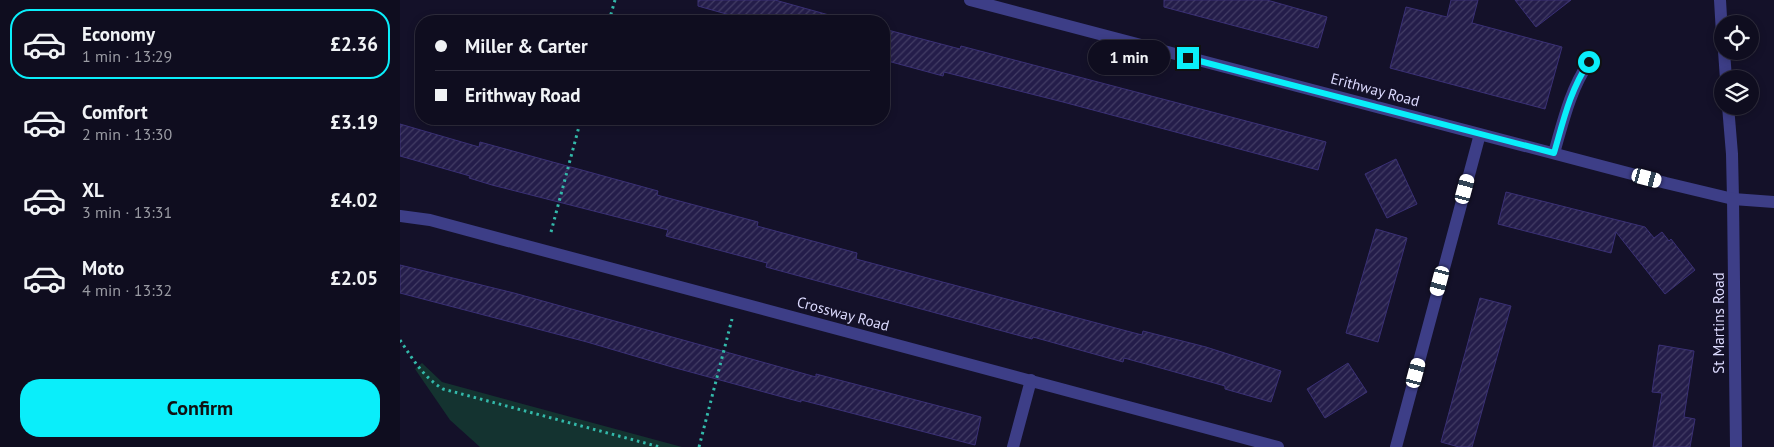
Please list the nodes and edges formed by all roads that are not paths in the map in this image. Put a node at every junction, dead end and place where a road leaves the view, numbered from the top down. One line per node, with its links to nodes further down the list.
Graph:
1 (1720, 0): 3 (street)
2 (974, 1): 6 (street, Erithway Road)
3 (1721, 15)
4 (1589, 62): 7 (street)
5 (1729, 115): 8 (street, St Martins Road)
6 (1480, 134): 7 (street, Erithway Road); 14 (street)
7 (1554, 153): 8 (street, Erithway Road)
8 (1733, 199): 9 (street, Erithway Road); 15 (street, St Martins Road)
9 (1774, 202)
10 (400, 216): 11 (street, Crossway Road)
11 (1031, 380): 12 (street); 13 (street, Crossway Road)
12 (1013, 447)
13 (1278, 447)
14 (1396, 447)
15 (1736, 447)

